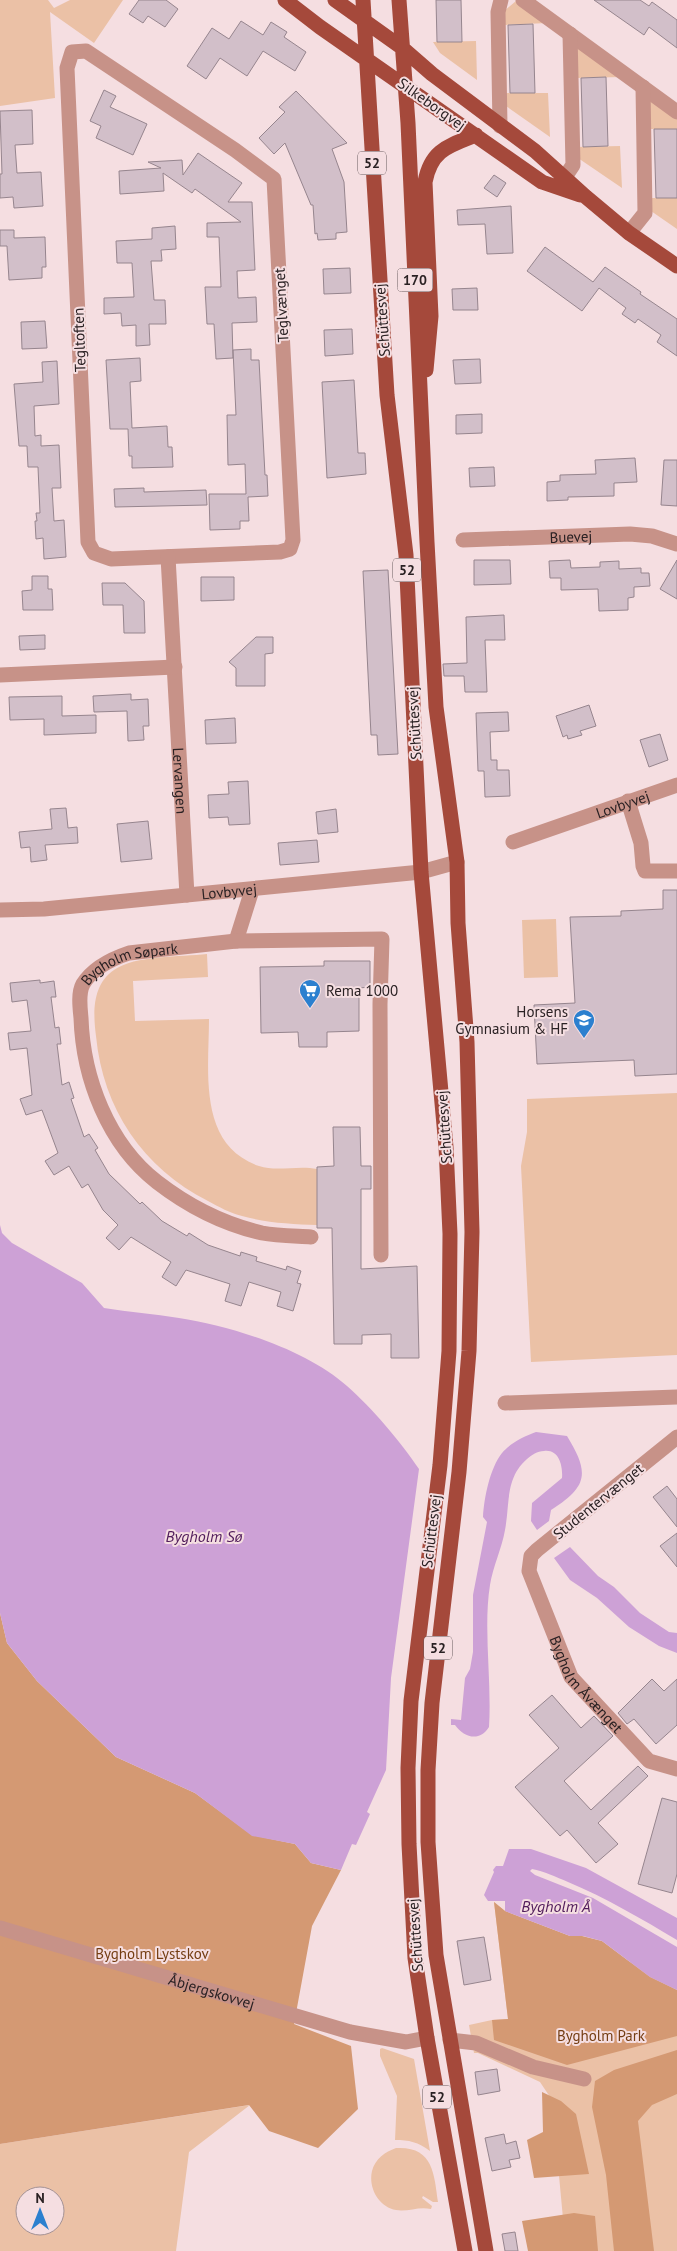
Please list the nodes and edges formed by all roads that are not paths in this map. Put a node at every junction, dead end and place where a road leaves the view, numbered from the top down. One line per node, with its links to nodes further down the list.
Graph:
1 (284, 0): 11 (main road, Silkeborgvej)
2 (335, 0): 7 (main road, Silkeborgvej)
3 (362, 0): 7 (main road, Schüttesvej)
4 (398, 0): 9 (main road, Schüttesvej / 170)
5 (501, 0): 15 (street)
6 (523, 0): 8 (street)
7 (364, 21): 9 (main road, Silkeborgvej); 11 (main road, Schüttesvej)
8 (570, 34): 13 (street); 17 (street)
9 (401, 47): 12 (main road, Schüttesvej / 170); 15 (main road, Silkeborgvej)
10 (72, 52): 24 (street, Tegltoften); 24 (street, Teglvænget)
11 (366, 58): 12 (main road, Silkeborgvej); 32 (main road, Schüttesvej / 52)
12 (405, 85): 16 (main road, Silkeborgvej); 21 (main road, Schüttesvej / 170)
13 (643, 87): 14 (street); 19 (street)
14 (677, 112)
15 (500, 126): 17 (main road, Silkeborgvej)
16 (476, 135): 18 (main road, Silkeborgvej); 21 (main road, Schüttesvej)
17 (564, 177): 18 (main road, Silkeborgvej)
18 (586, 197): 19 (main road, Silkeborgvej)
19 (629, 233): 20 (main road, Silkeborgvej)
20 (677, 266)
21 (421, 431): 30 (main road, Schüttesvej / 52)
22 (463, 540): 23 (street, Buevej)
23 (677, 544)
24 (168, 557): 25 (street, Lervangen)
25 (175, 667): 26 (street); 34 (street, Lervangen)
26 (0, 675)
27 (677, 785): 28 (street, Lovbyvej)
28 (628, 801): 29 (street, Lovbyvej); 31 (street)
29 (513, 842)
30 (457, 862): 32 (street, Lovbyvej); 46 (main road, Schüttesvej / 52)
31 (677, 870)
32 (421, 872): 33 (street, Lovbyvej); 45 (main road, Schüttesvej / 52)
33 (252, 890): 34 (street, Lovbyvej); 36 (street)
34 (186, 895): 35 (street, Lovbyvej)
35 (0, 910)
36 (236, 941): 37 (street, Bygholm Søpark); 38 (street, Bygholm Søpark)
37 (311, 1237)
38 (381, 1255)
39 (677, 1396): 40 (street)
40 (505, 1403)
41 (677, 1437): 42 (street, Studentervænget)
42 (529, 1571): 43 (street, Bygholm Åvænget)
43 (677, 1769)
44 (0, 1928): 45 (street, Åbjergskovvej)
45 (427, 2038): 48 (main road, Schüttesvej / 52)
46 (450, 2040): 47 (street); 49 (main road, Schüttesvej / 52)
47 (584, 2079)
48 (465, 2251)
49 (486, 2251)

